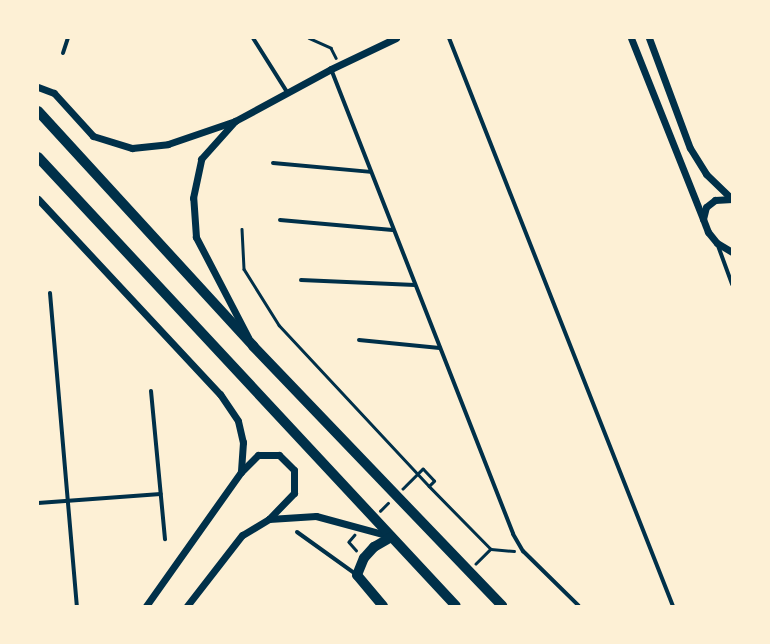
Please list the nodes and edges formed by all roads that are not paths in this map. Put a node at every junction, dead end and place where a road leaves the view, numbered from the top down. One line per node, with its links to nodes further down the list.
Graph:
1 (68, 38): 7 (street)
2 (253, 38): 10 (street)
3 (396, 38): 8 (street)
4 (449, 38): 47 (street)
5 (631, 38): 18 (street)
6 (649, 38): 17 (street)
7 (63, 53)
8 (331, 69): 10 (street); 15 (street)
9 (38, 87): 12 (street)
10 (288, 92): 12 (street)
11 (38, 111): 28 (highway)
12 (235, 121): 28 (street)
13 (38, 158): 37 (highway)
14 (273, 163): 15 (street)
15 (371, 172): 20 (street)
16 (38, 199): 31 (street)
17 (732, 199): 18 (street)
18 (703, 219): 21 (street)
19 (280, 220): 20 (street)
20 (394, 230): 24 (street)
21 (717, 243): 22 (street); 25 (street)
22 (732, 252)
23 (301, 280): 24 (street)
24 (415, 284): 29 (street)
25 (732, 284)
26 (50, 293): 33 (street)
27 (359, 340): 29 (street)
28 (253, 346): 45 (highway)
29 (440, 348): 46 (street)
30 (152, 391): 32 (street)
31 (241, 472): 35 (street); 41 (street)
32 (161, 494): 33 (street); 38 (street)
33 (68, 501): 34 (street); 40 (street)
34 (38, 503)
35 (269, 519): 37 (street); 42 (street)
36 (297, 532): 39 (street)
37 (391, 536): 39 (highway); 44 (highway)
38 (165, 539)
39 (357, 575): 43 (highway)
40 (77, 606)
41 (146, 606)
42 (187, 606)
43 (383, 606)
44 (456, 606)
45 (502, 606)
46 (579, 606)
47 (673, 606)

